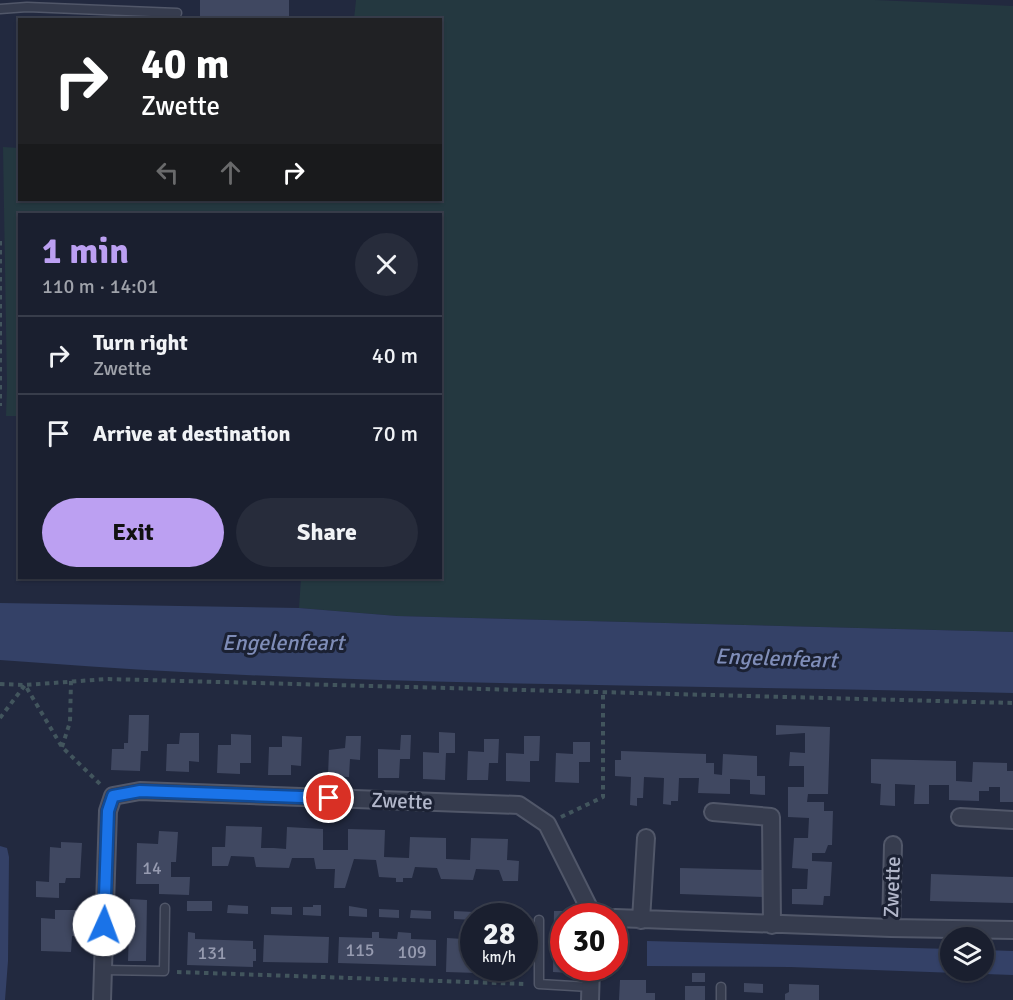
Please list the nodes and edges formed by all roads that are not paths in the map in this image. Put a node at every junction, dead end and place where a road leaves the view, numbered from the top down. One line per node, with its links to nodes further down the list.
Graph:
1 (0, 9): 2 (lane)
2 (177, 13)
3 (713, 812): 13 (street)
4 (960, 817): 5 (street)
5 (1013, 820)
6 (646, 838): 12 (street)
7 (893, 845): 14 (street, Zwette)
8 (586, 903): 16 (street, Zwette)
9 (165, 908): 16 (lane)
10 (628, 919): 12 (street, Zwette)
11 (539, 920): 18 (lane)
12 (641, 920): 13 (street, Zwette)
13 (772, 925): 14 (street, Zwette)
14 (891, 928): 15 (street, Zwette)
15 (1013, 930)
16 (103, 970): 19 (street)
17 (721, 987): 20 (lane)
18 (590, 994)
19 (102, 1000)
20 (721, 1000)

